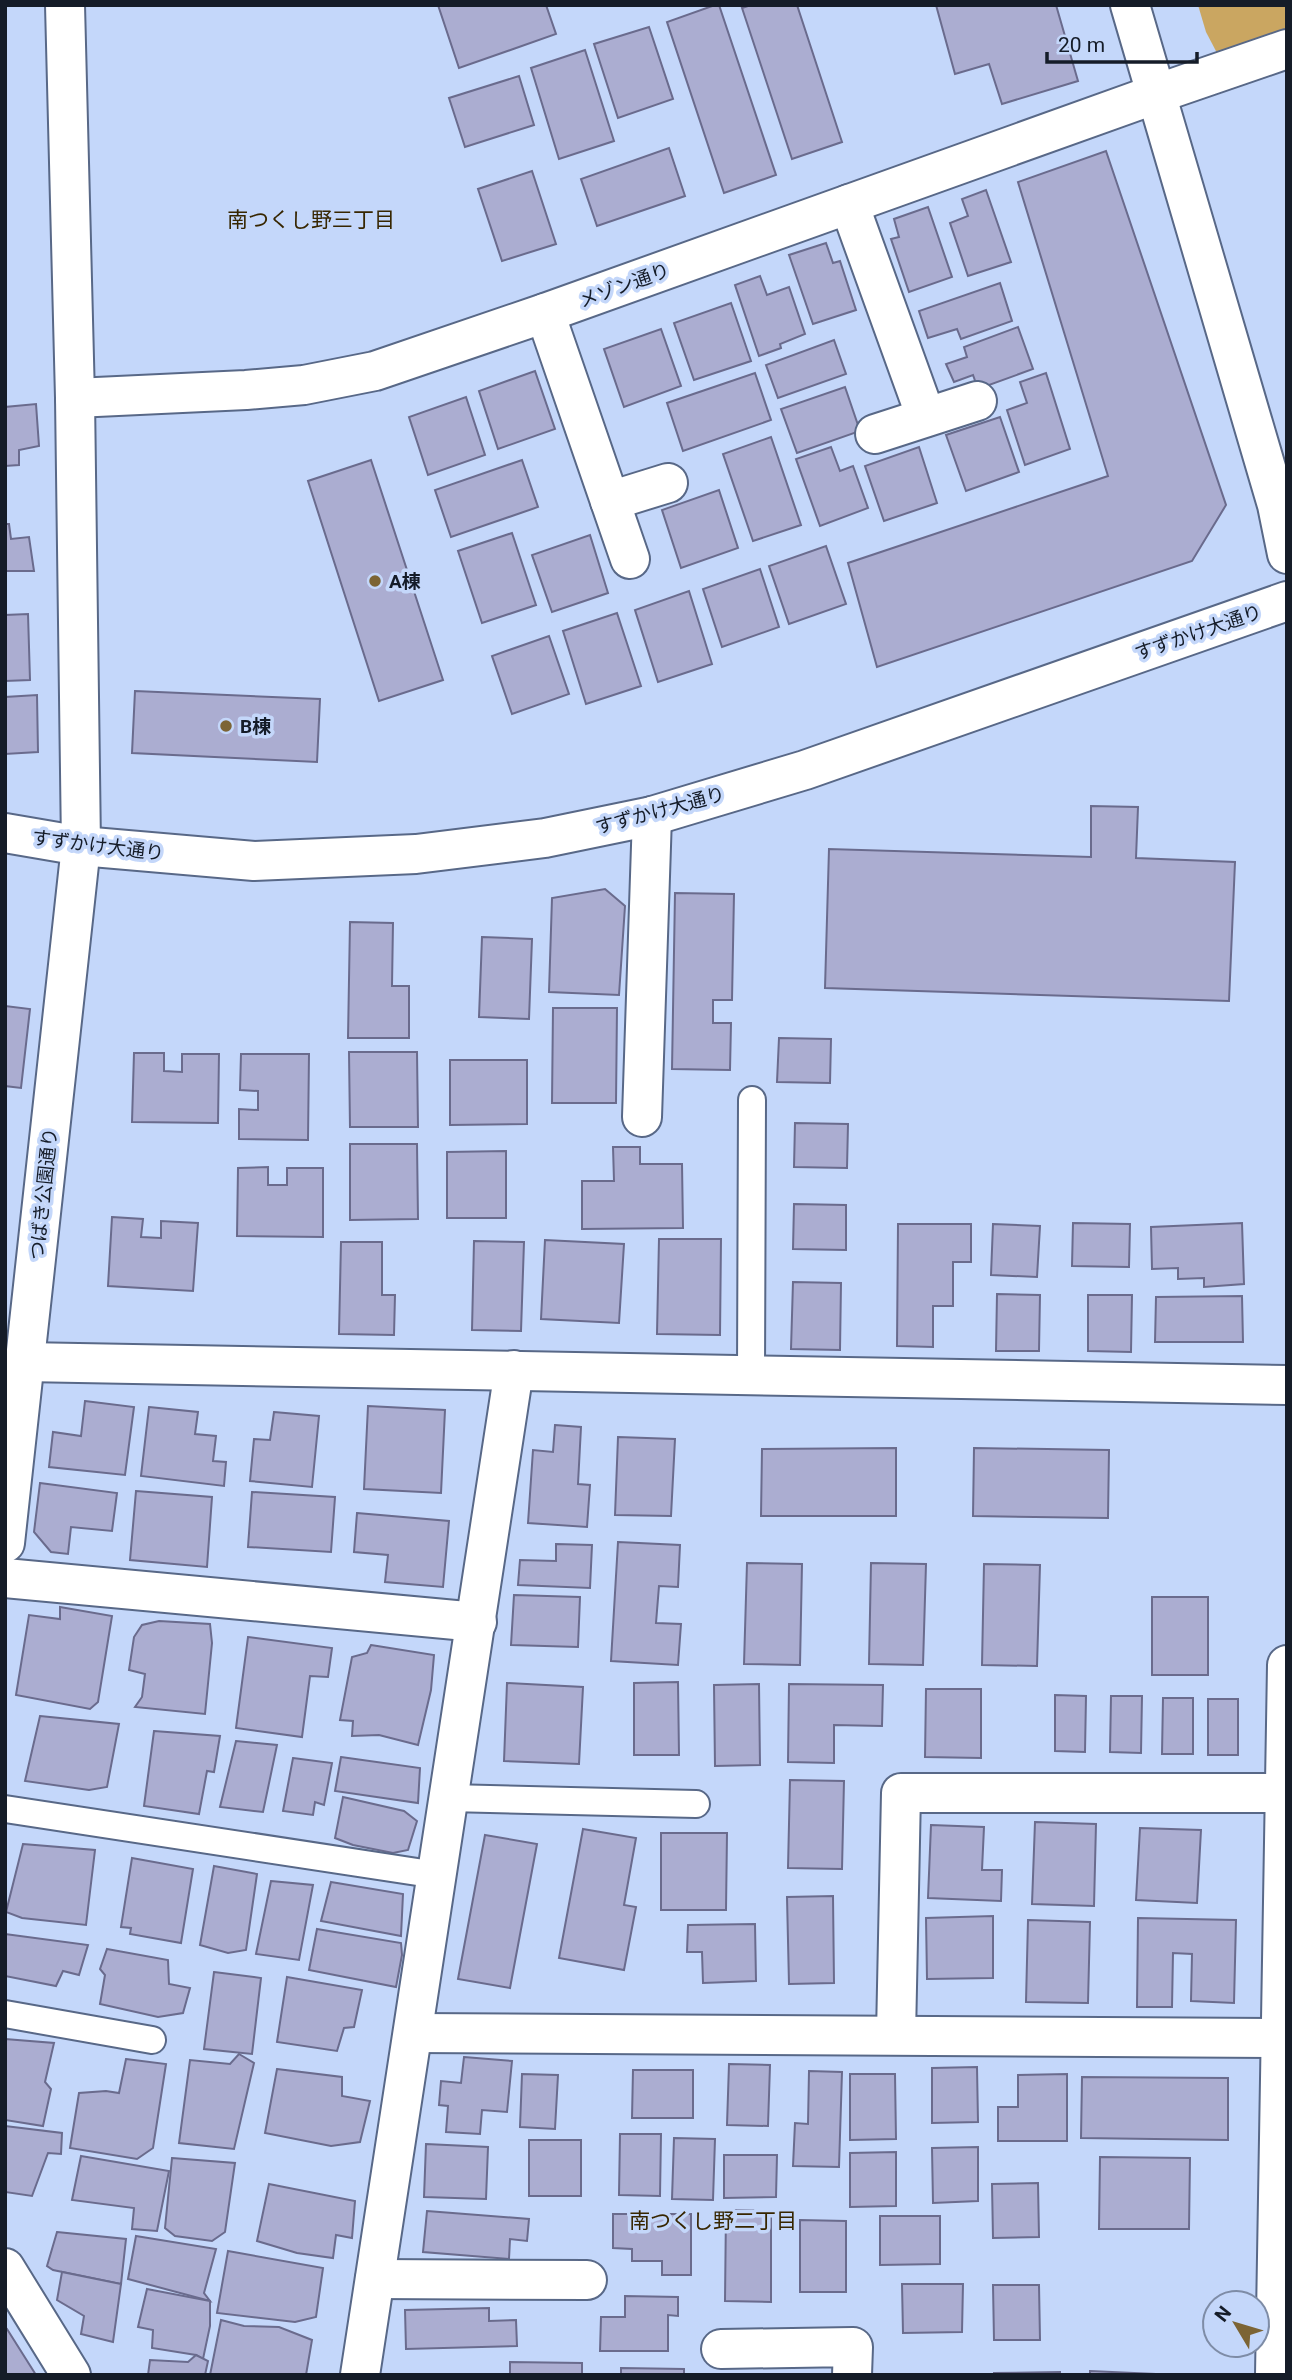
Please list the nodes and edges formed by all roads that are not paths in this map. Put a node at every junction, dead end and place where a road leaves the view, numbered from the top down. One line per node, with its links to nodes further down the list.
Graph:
1 (65, 5): 7 (street, つばき公園通り)
2 (1130, 5): 4 (street)
3 (1287, 49): 4 (street, メゾン通り)
4 (1157, 94): 5 (street, メゾン通り); 13 (street)
5 (849, 204): 6 (street, メゾン通り); 9 (street)
6 (545, 313): 7 (street, メゾン通り); 12 (street)
7 (75, 398): 18 (street, つばき公園通り)
8 (977, 401): 9 (street)
9 (926, 417): 10 (street)
10 (875, 434)
11 (668, 482): 12 (street)
12 (610, 501): 14 (street)
13 (1287, 554)
14 (630, 559)
15 (1287, 601): 16 (street, すずかけ大通り)
16 (652, 816): 18 (street, すずかけ大通り); 20 (street)
17 (5, 833): 18 (street, すずかけ大通り)
18 (81, 846): 21 (street, つばき公園通り)
19 (752, 1100): 24 (lane)
20 (642, 1117)
21 (21, 1245): 22 (street, つばき公園通り)
22 (24, 1362): 23 (street); 26 (street, つばき公園通り)
23 (514, 1370): 24 (street); 28 (street)
24 (751, 1375): 25 (street)
25 (1287, 1385)
26 (5, 1543)
27 (5, 1578): 28 (street)
28 (477, 1622): 31 (street)
29 (1287, 1665): 30 (street)
30 (1285, 1793): 37 (street); 38 (street)
31 (449, 1798): 32 (lane); 34 (street)
32 (696, 1804)
33 (5, 1809): 34 (lane)
34 (437, 1875): 36 (street)
35 (5, 2014): 39 (lane)
36 (413, 2032): 37 (street); 41 (street)
37 (896, 2035): 38 (street)
38 (1284, 2038): 44 (street)
39 (152, 2040)
40 (5, 2268): 45 (street)
41 (374, 2279): 42 (street); 46 (street)
42 (587, 2280)
43 (721, 2349): 47 (street)
44 (1279, 2355)
45 (71, 2375)
46 (360, 2375)
47 (852, 2375)

